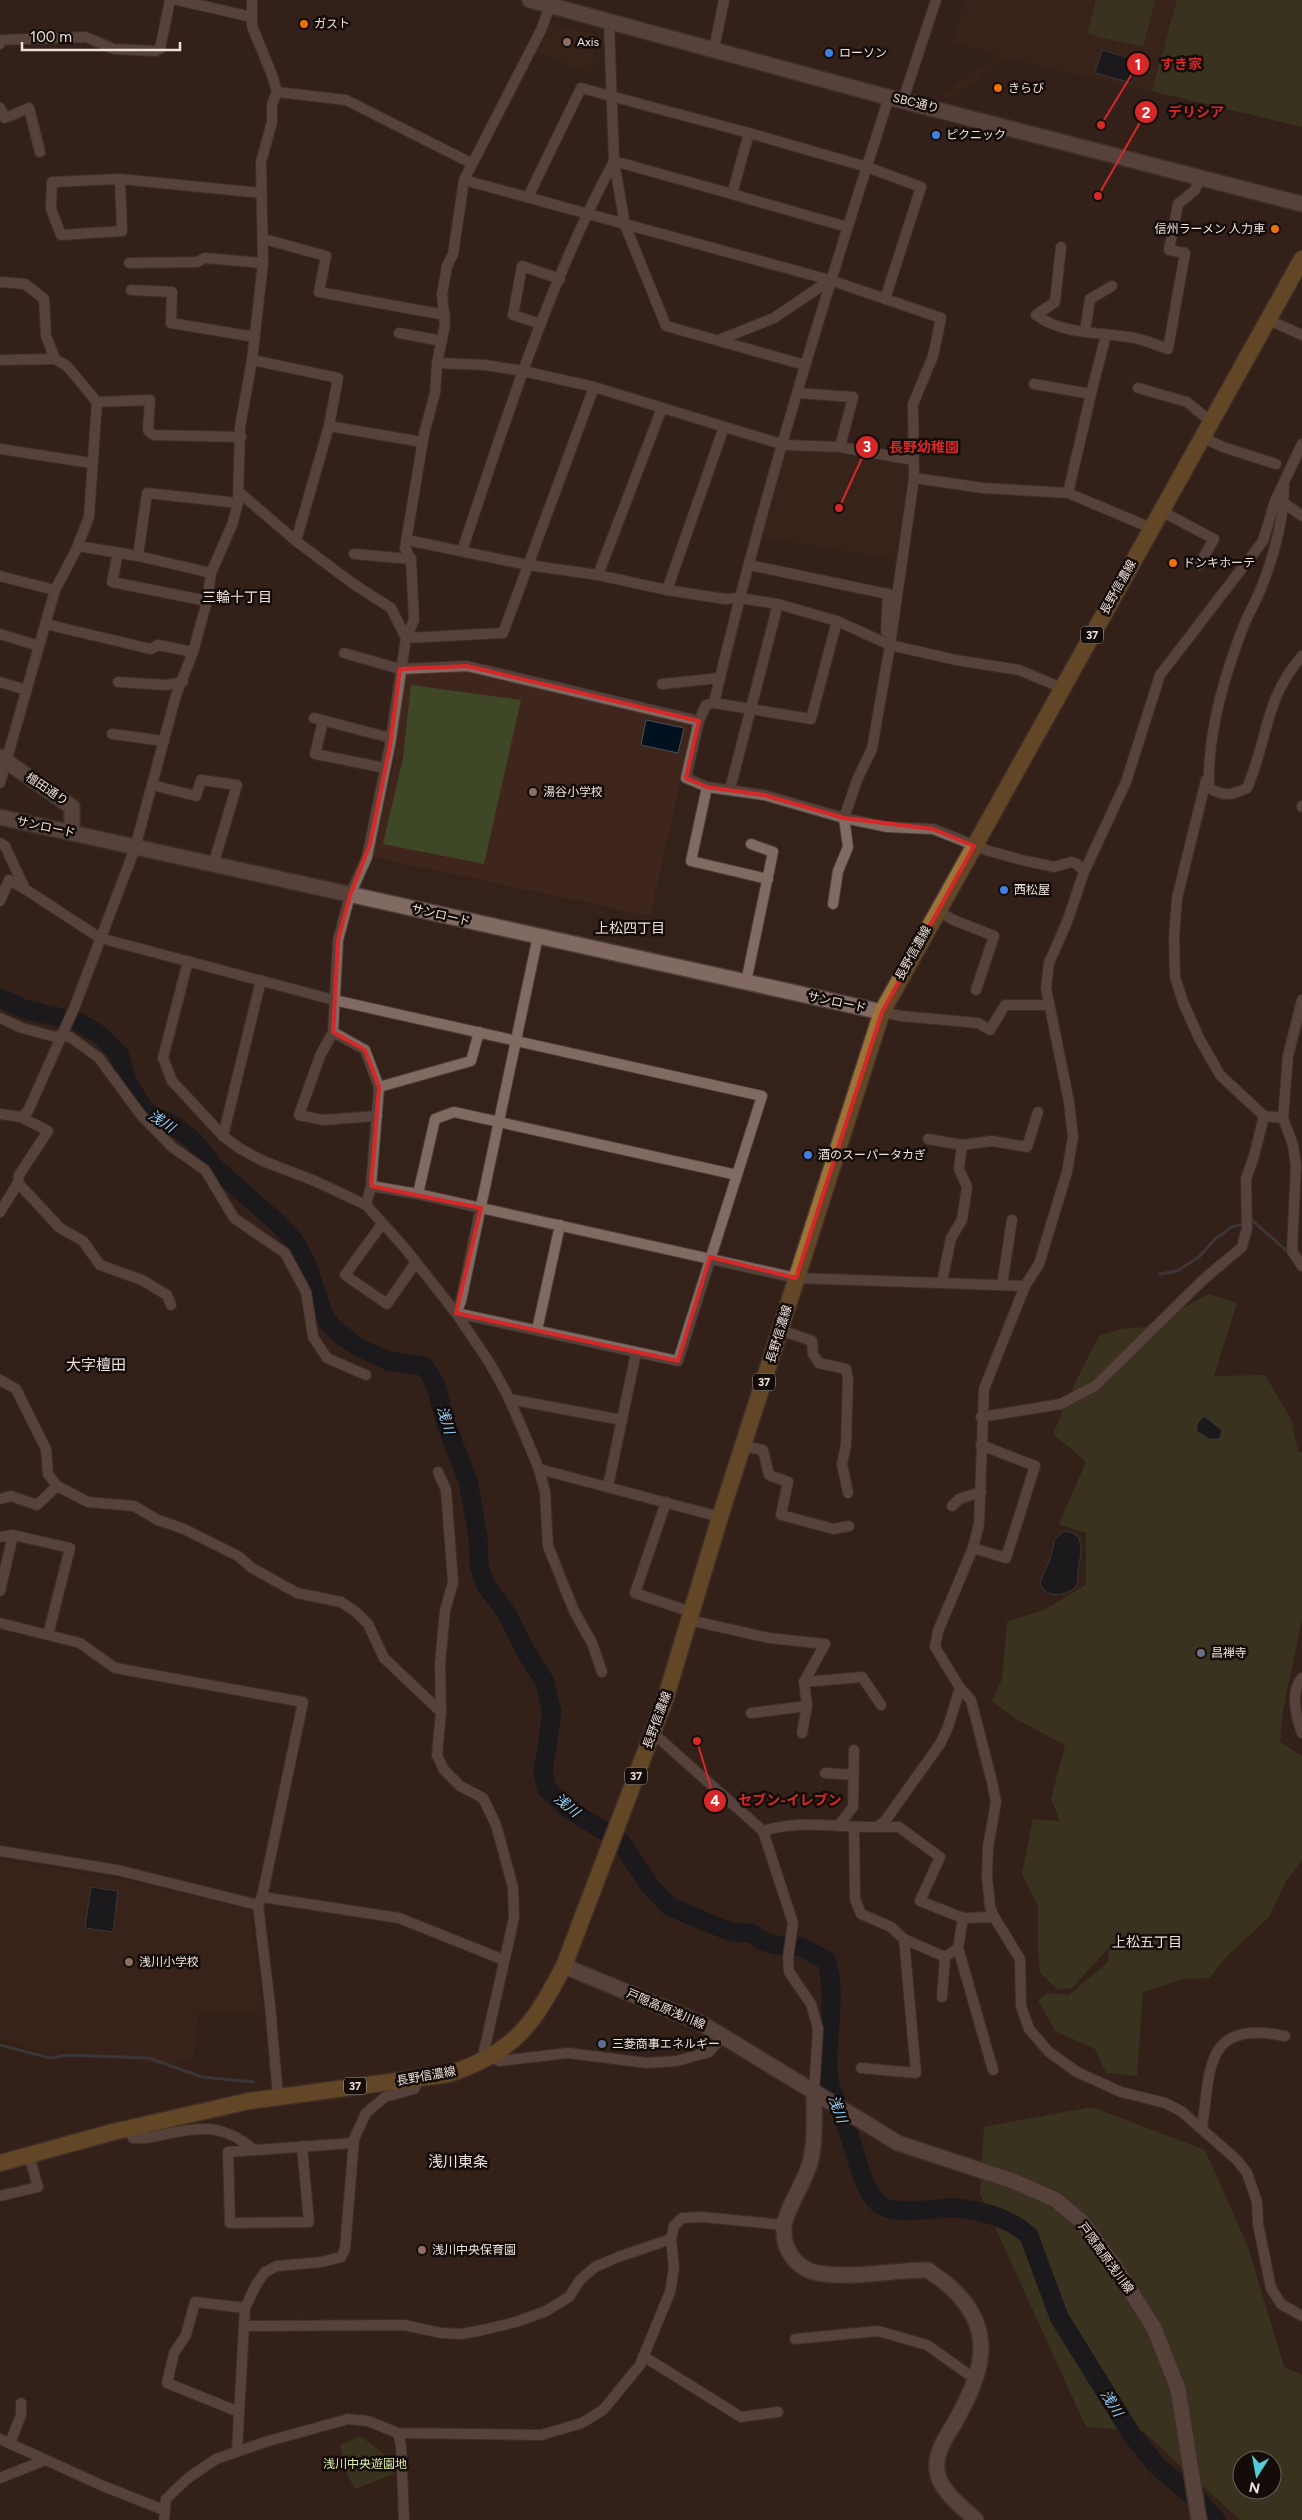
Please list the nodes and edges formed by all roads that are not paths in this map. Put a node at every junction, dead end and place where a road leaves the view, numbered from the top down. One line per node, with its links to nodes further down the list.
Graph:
1 (170, 0): 10 (street)
2 (252, 0): 8 (street)
3 (530, 0): 7 (street, SBC通り)
4 (724, 0): 11 (street)
5 (936, 0): 14 (street)
6 (183, 1): 8 (street)
7 (551, 3): 9 (street, SBC通り); 19 (street)
8 (252, 17): 12 (street)
9 (609, 22): 11 (street, SBC通り); 13 (street)
10 (0, 44)
11 (714, 50): 14 (street, SBC通り)
12 (277, 92): 19 (street); 24 (street)
13 (611, 96): 16 (street); 18 (street); 26 (street)
14 (896, 99): 20 (street); 21 (street, SBC通り)
15 (0, 108): 17 (street)
16 (749, 133): 20 (street); 25 (street)
17 (40, 152)
18 (614, 161): 25 (street); 28 (street); 29 (street)
19 (471, 163): 23 (street)
20 (867, 167): 30 (street); 41 (street)
21 (1200, 178): 27 (street, SBC通り); 47 (street)
22 (120, 179): 22 (street); 24 (street)
23 (464, 180): 26 (street); 42 (street)
24 (261, 193): 31 (street)
25 (732, 194): 30 (street)
26 (528, 197): 28 (street)
27 (1302, 204)
28 (585, 214): 29 (street); 36 (street)
29 (625, 225): 37 (street); 50 (street)
30 (847, 226): 37 (street)
31 (264, 239): 35 (street); 42 (street)
32 (1061, 247): 45 (street)
33 (1302, 259): 43 (main road, 長野信濃線 / 37)
34 (129, 263): 35 (street)
35 (263, 263): 49 (street)
36 (560, 279): 44 (street); 44 (street)
37 (830, 280): 41 (street); 50 (street); 56 (street)
38 (0, 282): 52 (street)
39 (1112, 286): 45 (street)
40 (130, 290): 49 (street)
41 (884, 299): 75 (street)
42 (445, 315): 51 (street)
43 (1269, 320): 48 (street); 65 (main road, 長野信濃線 / 37)
44 (541, 324): 57 (street)
45 (1085, 331): 47 (street)
46 (399, 333): 51 (street)
47 (1106, 335): 62 (street)
48 (1302, 335)
49 (255, 337): 54 (street)
50 (719, 340): 56 (street)
51 (442, 342): 55 (street)
52 (55, 359): 53 (street); 63 (street)
53 (0, 360)
54 (252, 360): 66 (street); 68 (street)
55 (437, 363): 57 (street); 70 (street)
56 (805, 365): 61 (street)
57 (523, 371): 59 (street); 89 (street)
58 (1034, 384): 62 (street)
59 (594, 387): 64 (street); 94 (street)
60 (1138, 388): 65 (street)
61 (797, 393): 72 (street); 73 (street)
62 (1091, 394): 80 (street)
63 (97, 402): 68 (street); 76 (street)
64 (662, 408): 67 (street); 98 (street)
65 (1210, 421): 69 (main road, 長野信濃線 / 37)
66 (329, 426): 70 (street); 87 (street)
67 (724, 427): 72 (street); 101 (street)
68 (241, 437): 81 (street)
69 (1202, 437): 77 (street); 83 (main road, 長野信濃線 / 37)
70 (422, 442): 86 (street)
71 (1302, 444): 79 (street)
72 (784, 445): 73 (street); 95 (street)
73 (840, 448): 75 (street)
74 (0, 449): 76 (street)
75 (913, 460): 78 (street)
76 (91, 462): 88 (street)
77 (1276, 464)
78 (914, 478): 80 (street); 102 (street)
79 (1284, 484): 82 (street); 144 (street)
80 (1068, 493): 85 (street)
81 (239, 498): 87 (street); 92 (street); 97 (street)
82 (1284, 503): 84 (street); 131 (street)
83 (1161, 511): 85 (main road, 長野信濃線 / 37); 96 (street)
84 (1302, 516)
85 (1151, 528): 121 (main road, 長野信濃線 / 37)
86 (407, 540): 89 (street); 93 (street)
87 (296, 541): 109 (street)
88 (78, 546): 90 (street); 100 (street)
89 (462, 551): 94 (street)
90 (118, 553): 92 (street); 104 (street)
91 (354, 554): 93 (street)
92 (138, 556): 97 (street)
93 (411, 559): 109 (street)
94 (528, 565): 98 (street); 109 (street)
95 (749, 565): 102 (street); 103 (street)
96 (1199, 565)
97 (211, 573): 104 (street)
98 (598, 575): 101 (street)
99 (0, 576): 100 (street)
100 (55, 590): 107 (street)
101 (667, 590): 103 (street)
102 (893, 595): 110 (street)
103 (739, 598): 105 (street); 116 (street)
104 (207, 601): 112 (street)
105 (778, 604): 106 (street); 124 (street)
106 (837, 621): 110 (street); 124 (street)
107 (46, 624): 111 (street); 112 (street)
108 (0, 634): 111 (street)
109 (406, 638): 115 (street)
110 (888, 644): 121 (street); 137 (street)
111 (39, 646): 122 (street)
112 (193, 652): 119 (street)
113 (344, 653): 115 (street)
114 (1302, 656): 131 (street)
115 (400, 669): 125 (street); 127 (street)
116 (720, 678): 120 (street); 123 (street)
117 (0, 682): 122 (street)
118 (118, 682): 119 (street)
119 (183, 682): 128 (street)
120 (662, 684)
121 (1062, 688): 141 (main road, 長野信濃線 / 37)
122 (26, 690): 129 (street)
123 (714, 703): 124 (street); 125 (street)
124 (750, 708): 135 (street)
125 (699, 721): 134 (street)
126 (112, 734): 128 (street)
127 (391, 738): 130 (street); 130 (street)
128 (164, 740): 133 (street)
129 (3, 759): 132 (street); 138 (street, 檀田通り)
130 (385, 768): 147 (street)
131 (1208, 772): 170 (street)
132 (0, 783)
133 (152, 785): 142 (street); 143 (street)
134 (707, 787): 135 (street); 145 (street)
135 (730, 789): 137 (street)
136 (0, 818): 138 (street, サンロード)
137 (844, 818): 141 (street); 149 (street)
138 (72, 833): 142 (street, サンロード)
139 (0, 843): 146 (street)
140 (751, 844): 145 (street)
141 (974, 846): 144 (street); 150 (main road, 長野信濃線 / 37)
142 (135, 848): 143 (street, サンロード); 152 (street)
143 (213, 865): 147 (street, サンロード)
144 (1084, 872): 159 (street)
145 (768, 879): 155 (street)
146 (25, 889): 148 (street); 152 (street)
147 (350, 895): 151 (street, サンロード); 157 (street)
148 (0, 901)
149 (833, 904)
150 (938, 910): 156 (street); 160 (main road, 長野信濃線 / 37)
151 (538, 936): 155 (street, サンロード); 165 (street)
152 (100, 938): 153 (street); 164 (street)
153 (188, 961): 154 (street); 174 (street)
154 (261, 980): 157 (street); 174 (street)
155 (746, 982): 160 (street, サンロード)
156 (976, 990)
157 (334, 1000): 162 (street); 163 (street)
158 (1302, 1000): 172 (street)
159 (1049, 1005): 160 (street); 193 (street)
160 (882, 1012): 190 (main road, 長野信濃線 / 37)
161 (0, 1018): 164 (street)
162 (333, 1032): 166 (street); 169 (street)
163 (479, 1032): 165 (street); 166 (street)
164 (61, 1035): 171 (street); 199 (street)
165 (515, 1040): 173 (street); 177 (street)
166 (379, 1087): 169 (street)
167 (1038, 1112): 176 (street)
168 (0, 1114): 171 (street)
169 (377, 1116): 179 (street)
170 (1264, 1116): 172 (street); 202 (street)
171 (21, 1117): 178 (street)
172 (1284, 1118): 189 (street)
173 (499, 1120): 177 (street); 180 (street); 182 (street)
174 (223, 1136): 181 (street)
175 (928, 1139): 176 (street)
176 (962, 1146): 191 (street)
177 (737, 1175): 187 (street)
178 (18, 1183): 183 (street); 194 (street)
179 (371, 1186): 180 (street); 181 (street)
180 (418, 1194): 182 (street)
181 (366, 1206): 185 (street)
182 (481, 1208): 186 (street); 195 (street)
183 (0, 1212)
184 (1012, 1220): 192 (street)
185 (382, 1224): 188 (street); 188 (street)
186 (560, 1225): 187 (street); 196 (street)
187 (710, 1257): 190 (street); 198 (street)
188 (416, 1262): 195 (street)
189 (1302, 1266)
190 (796, 1278): 191 (street); 197 (main road, 長野信濃線 / 37)
191 (942, 1282): 192 (street)
192 (1002, 1285): 193 (street)
193 (1025, 1286): 202 (street)
194 (171, 1305)
195 (456, 1313): 196 (street); 201 (street)
196 (537, 1330): 198 (street)
197 (781, 1330): 204 (main road, 長野信濃線 / 37); 210 (street)
198 (636, 1353): 203 (street)
199 (366, 1375)
200 (0, 1380): 208 (street)
201 (509, 1398): 203 (street); 206 (street)
202 (981, 1417): 205 (street)
203 (622, 1420): 209 (street)
204 (743, 1446): 215 (main road, 長野信濃線 / 37); 216 (street)
205 (981, 1446): 211 (street); 219 (street)
206 (539, 1469): 209 (street); 224 (street)
207 (438, 1472): 230 (street)
208 (57, 1486): 212 (street); 230 (street)
209 (608, 1486): 213 (street)
210 (848, 1492)
211 (981, 1492): 214 (street); 219 (street)
212 (0, 1499)
213 (666, 1502): 215 (street); 221 (street)
214 (952, 1506)
215 (720, 1517): 221 (main road, 長野信濃線 / 37)
216 (849, 1526)
217 (12, 1535): 218 (street); 220 (street); 223 (street)
218 (0, 1537)
219 (973, 1548): 227 (street)
220 (0, 1591)
221 (690, 1616): 226 (street); 232 (main road, 長野信濃線 / 37)
222 (0, 1623): 223 (street)
223 (48, 1635): 243 (street)
224 (602, 1672)
225 (1302, 1678): 234 (street)
226 (804, 1682): 228 (street); 229 (street)
227 (960, 1688): 239 (street); 244 (street)
228 (881, 1705)
229 (807, 1706): 231 (street); 233 (street)
230 (441, 1712): 249 (street)
231 (751, 1713)
232 (653, 1733): 241 (street); 250 (main road, 長野信濃線 / 37)
233 (802, 1733)
234 (1302, 1733)
235 (854, 1750): 237 (street)
236 (825, 1773): 237 (street)
237 (854, 1775): 238 (street)
238 (838, 1826): 240 (street); 241 (street)
239 (877, 1827): 240 (street); 245 (street)
240 (854, 1828): 246 (street)
241 (763, 1831): 258 (street)
242 (0, 1851): 243 (street)
243 (260, 1901): 249 (street); 259 (street)
244 (994, 1917): 245 (street); 261 (street)
245 (963, 1918): 247 (street)
246 (904, 1939): 248 (street); 255 (street)
247 (958, 1948): 248 (street); 256 (street)
248 (945, 1957): 251 (street)
249 (504, 1960): 254 (street)
250 (564, 1966): 252 (street, 戸隠高原浅川線); 254 (main road, 長野信濃線 / 37)
251 (942, 1997)
252 (724, 2035): 254 (street); 258 (street, 戸隠高原浅川線)
253 (1285, 2036): 261 (street)
254 (489, 2058): 257 (main road, 長野信濃線 / 37)
255 (861, 2068)
256 (993, 2070)
257 (419, 2080): 259 (main road, 長野信濃線 / 37); 262 (street)
258 (819, 2094): 268 (street); 287 (street, 戸隠高原浅川線)
259 (278, 2096): 260 (main road, 長野信濃線 / 37)
260 (129, 2128): 264 (street); 265 (main road, 長野信濃線 / 37)
261 (1202, 2128): 271 (street)
262 (353, 2143): 263 (street); 270 (street)
263 (302, 2146): 264 (street); 264 (street)
264 (254, 2150)
265 (29, 2155): 266 (main road, 長野信濃線 / 37); 267 (street)
266 (1, 2163)
267 (0, 2196)
268 (784, 2225): 269 (street); 275 (street)
269 (671, 2240): 272 (street); 274 (street)
270 (245, 2308): 272 (street); 277 (street)
271 (1302, 2316)
272 (245, 2326): 277 (street)
273 (794, 2339): 275 (street)
274 (643, 2356): 278 (street); 279 (street)
275 (975, 2379): 286 (street)
276 (22, 2403): 280 (street)
277 (239, 2412): 281 (street)
278 (778, 2412)
279 (398, 2433): 281 (street); 285 (street)
280 (5, 2441): 282 (street)
281 (237, 2451): 284 (street)
282 (45, 2460): 283 (street); 284 (street)
283 (0, 2478)
284 (164, 2515)
285 (404, 2520)
286 (976, 2520)
287 (1199, 2520)

